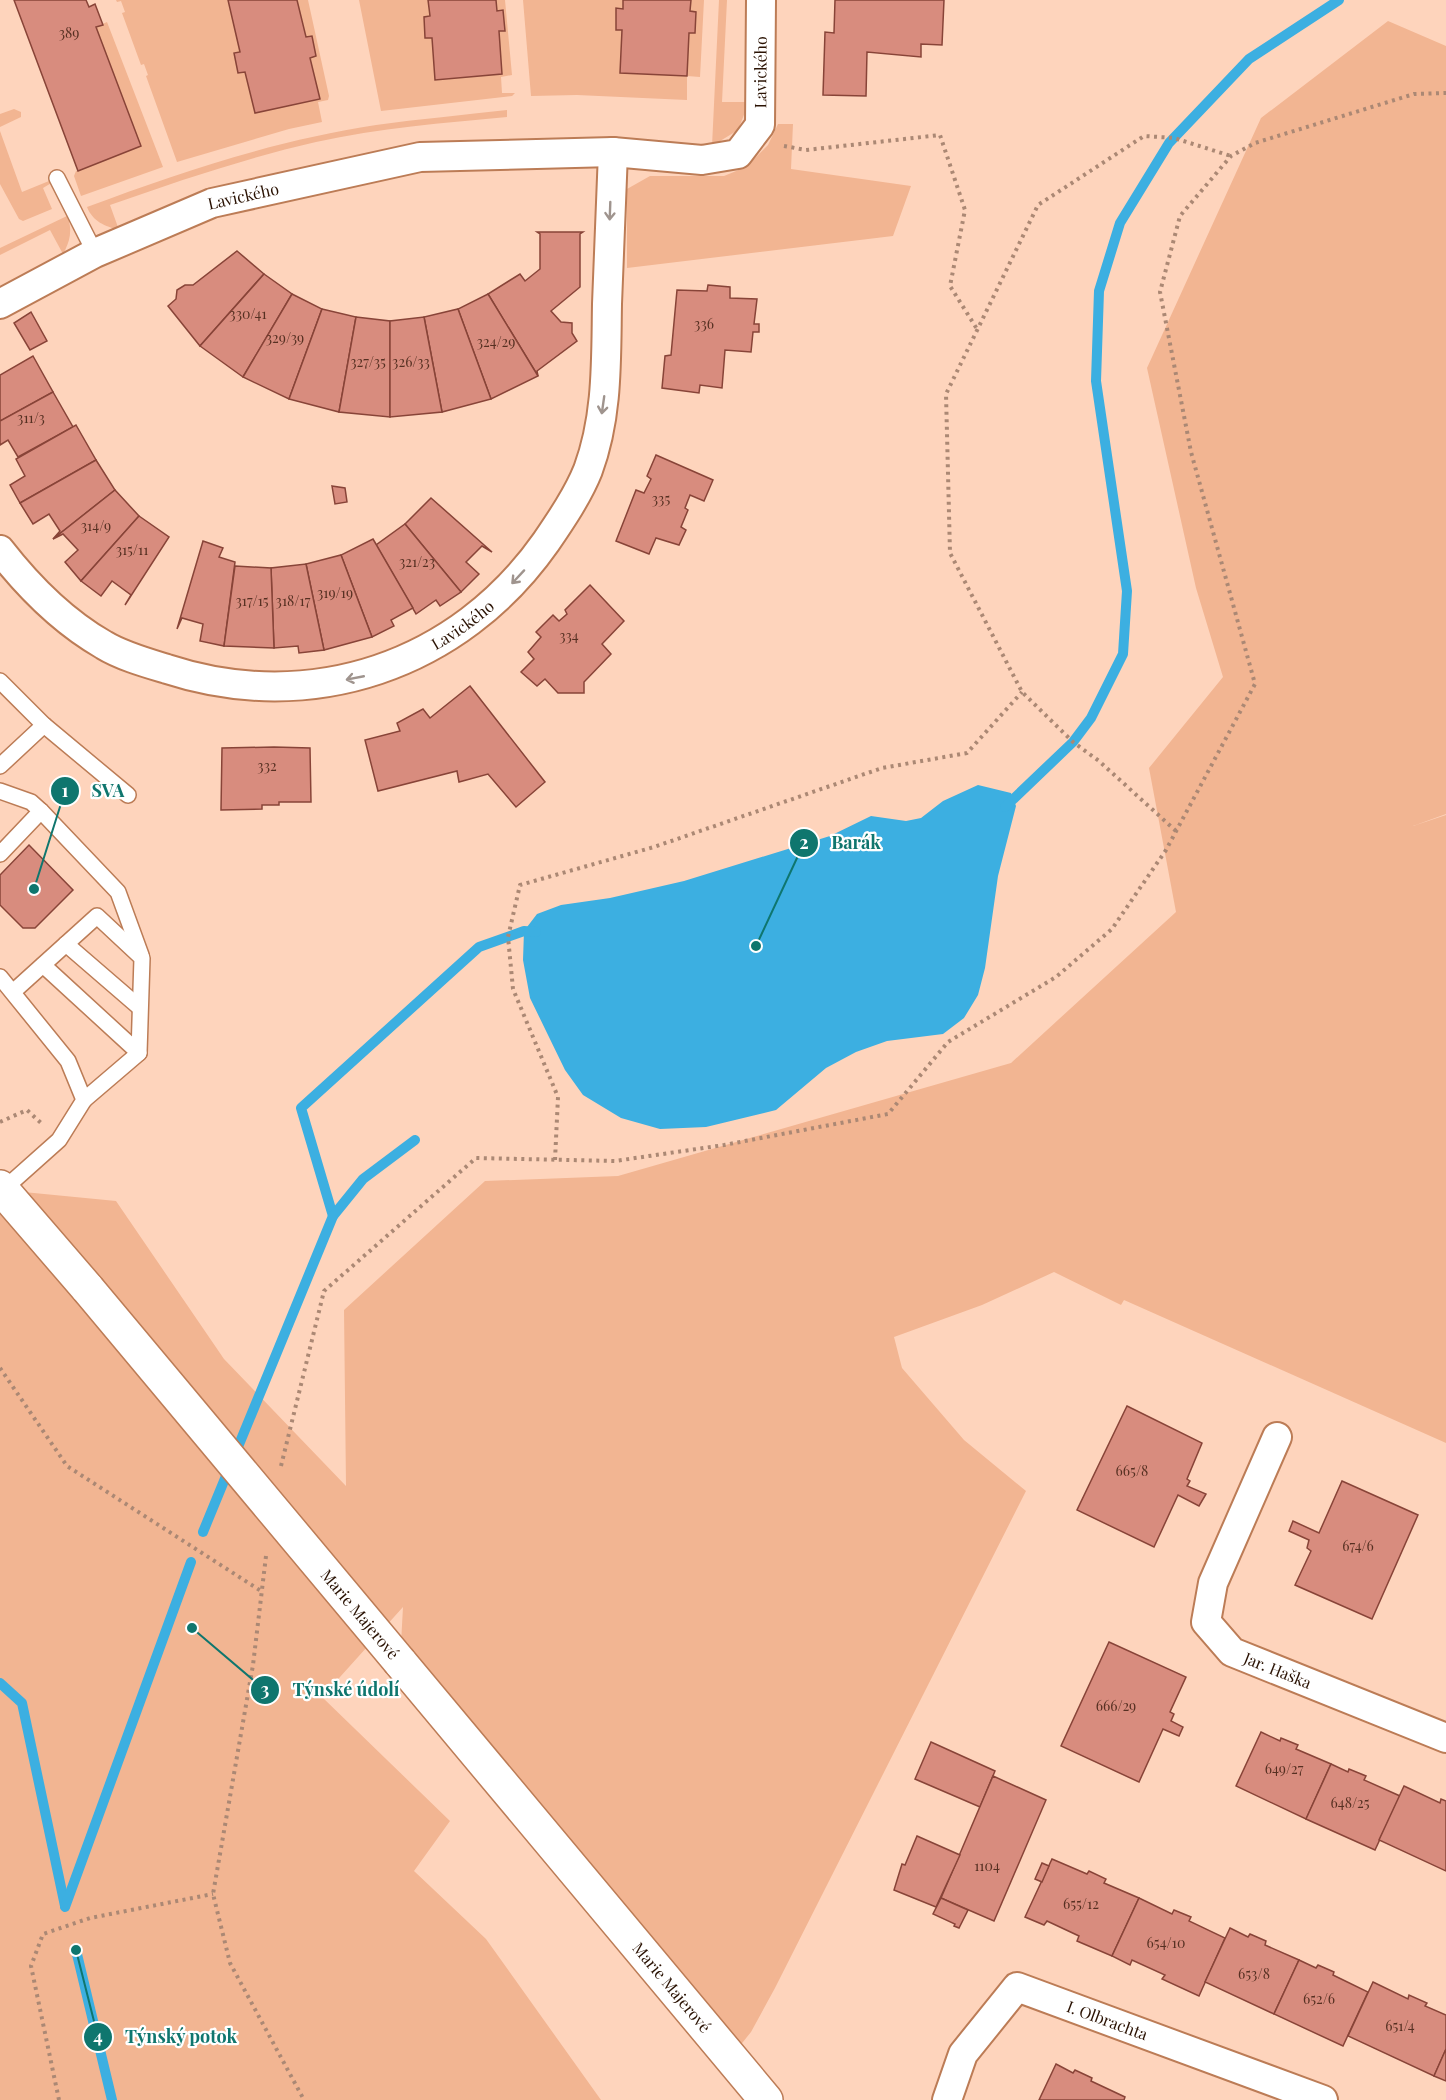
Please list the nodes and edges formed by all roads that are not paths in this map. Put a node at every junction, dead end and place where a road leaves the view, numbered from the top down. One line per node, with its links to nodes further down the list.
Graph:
1 (761, 0): 2 (street, Lavického)
2 (613, 152): 4 (street, Lavického); 6 (street, Lavického, one-way to 6)
3 (57, 178): 4 (lane)
4 (94, 253): 5 (street, Lavického)
5 (0, 304)
6 (0, 550)
7 (0, 681): 8 (lane)
8 (44, 725): 9 (lane); 11 (lane)
9 (0, 766)
10 (0, 791): 12 (lane)
11 (128, 795)
12 (41, 811): 13 (lane); 15 (lane)
13 (0, 854)
14 (66, 944): 15 (lane); 16 (lane); 19 (lane)
15 (142, 958): 19 (lane)
16 (43, 964): 18 (lane); 20 (lane)
17 (0, 977): 18 (lane)
18 (14, 991): 21 (lane)
19 (139, 1007): 20 (lane)
20 (139, 1053): 21 (lane)
21 (84, 1100): 22 (lane)
22 (1, 1189): 25 (street, Marie Majerové, bridge)
23 (1277, 1437): 24 (street, Jar. Haška)
24 (1446, 1738)
25 (766, 2100)
26 (947, 2100): 27 (street, I. Olbrachta)
27 (1323, 2100)

